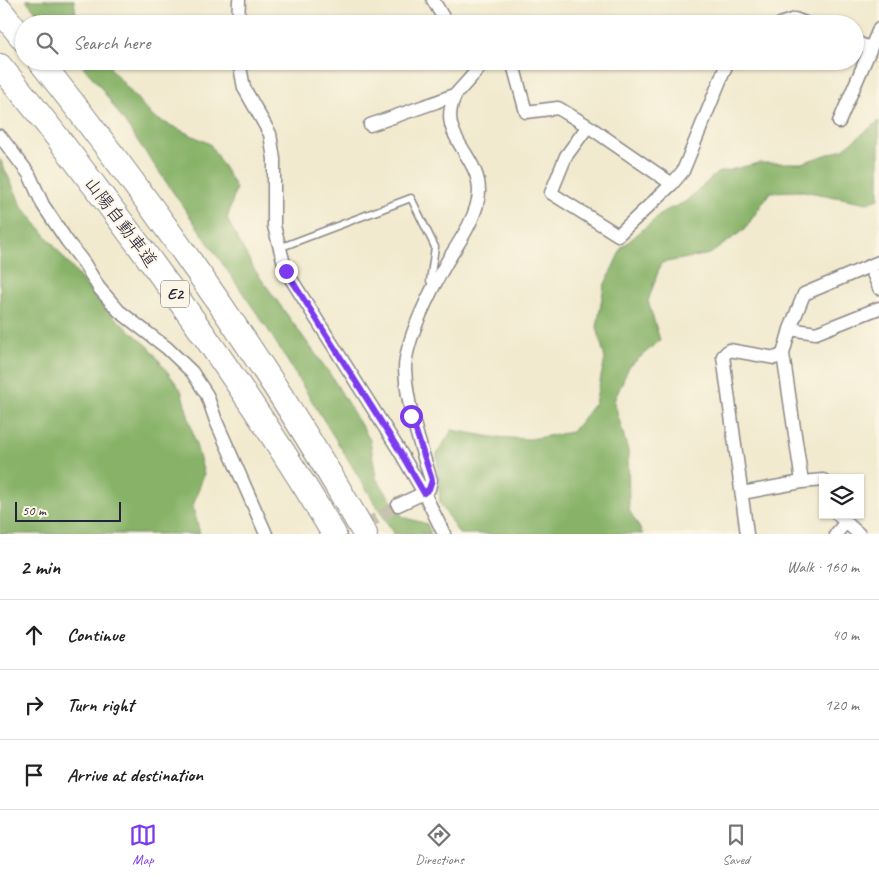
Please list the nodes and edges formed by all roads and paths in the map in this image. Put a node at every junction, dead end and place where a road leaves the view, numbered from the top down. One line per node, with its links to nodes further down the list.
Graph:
1 (239, 0): 4 (street)
2 (433, 0): 5 (street)
3 (0, 10): 6 (highway)
4 (238, 15)
5 (442, 15)
6 (15, 29)
7 (879, 29): 9 (street)
8 (864, 46): 9 (street)
9 (870, 48): 10 (street)
10 (864, 63)
11 (0, 66): 24 (highway, 山陽自動車道 / E2)
12 (47, 70): 32 (highway, 山陽自動車道 / E2)
13 (241, 70): 25 (street)
14 (477, 70): 18 (street)
15 (514, 70): 21 (street)
16 (724, 70): 23 (street)
17 (861, 70): 19 (street)
18 (456, 94): 20 (street); 27 (street)
19 (840, 122)
20 (370, 125)
21 (588, 126): 23 (street); 23 (street)
22 (0, 136): 39 (street)
23 (672, 184)
24 (115, 213): 40 (highway); 41 (highway, 山陽自動車道 / E2)
25 (279, 248): 27 (lane); 35 (street)
26 (874, 264): 28 (street); 30 (street)
27 (434, 286): 35 (street)
28 (879, 288)
29 (879, 308): 30 (street)
30 (790, 329): 31 (street)
31 (783, 354): 34 (street); 36 (street)
32 (280, 392): 42 (highway, 山陽自動車道 / E2); 43 (highway)
33 (819, 480): 34 (street)
34 (802, 482): 36 (street)
35 (424, 493): 37 (street); 44 (street)
36 (742, 493): 45 (street)
37 (398, 505)
38 (842, 519): 46 (street); 47 (street)
39 (266, 534)
40 (322, 534)
41 (334, 534)
42 (365, 534)
43 (372, 534)
44 (444, 534)
45 (747, 534)
46 (836, 534)
47 (859, 534)

